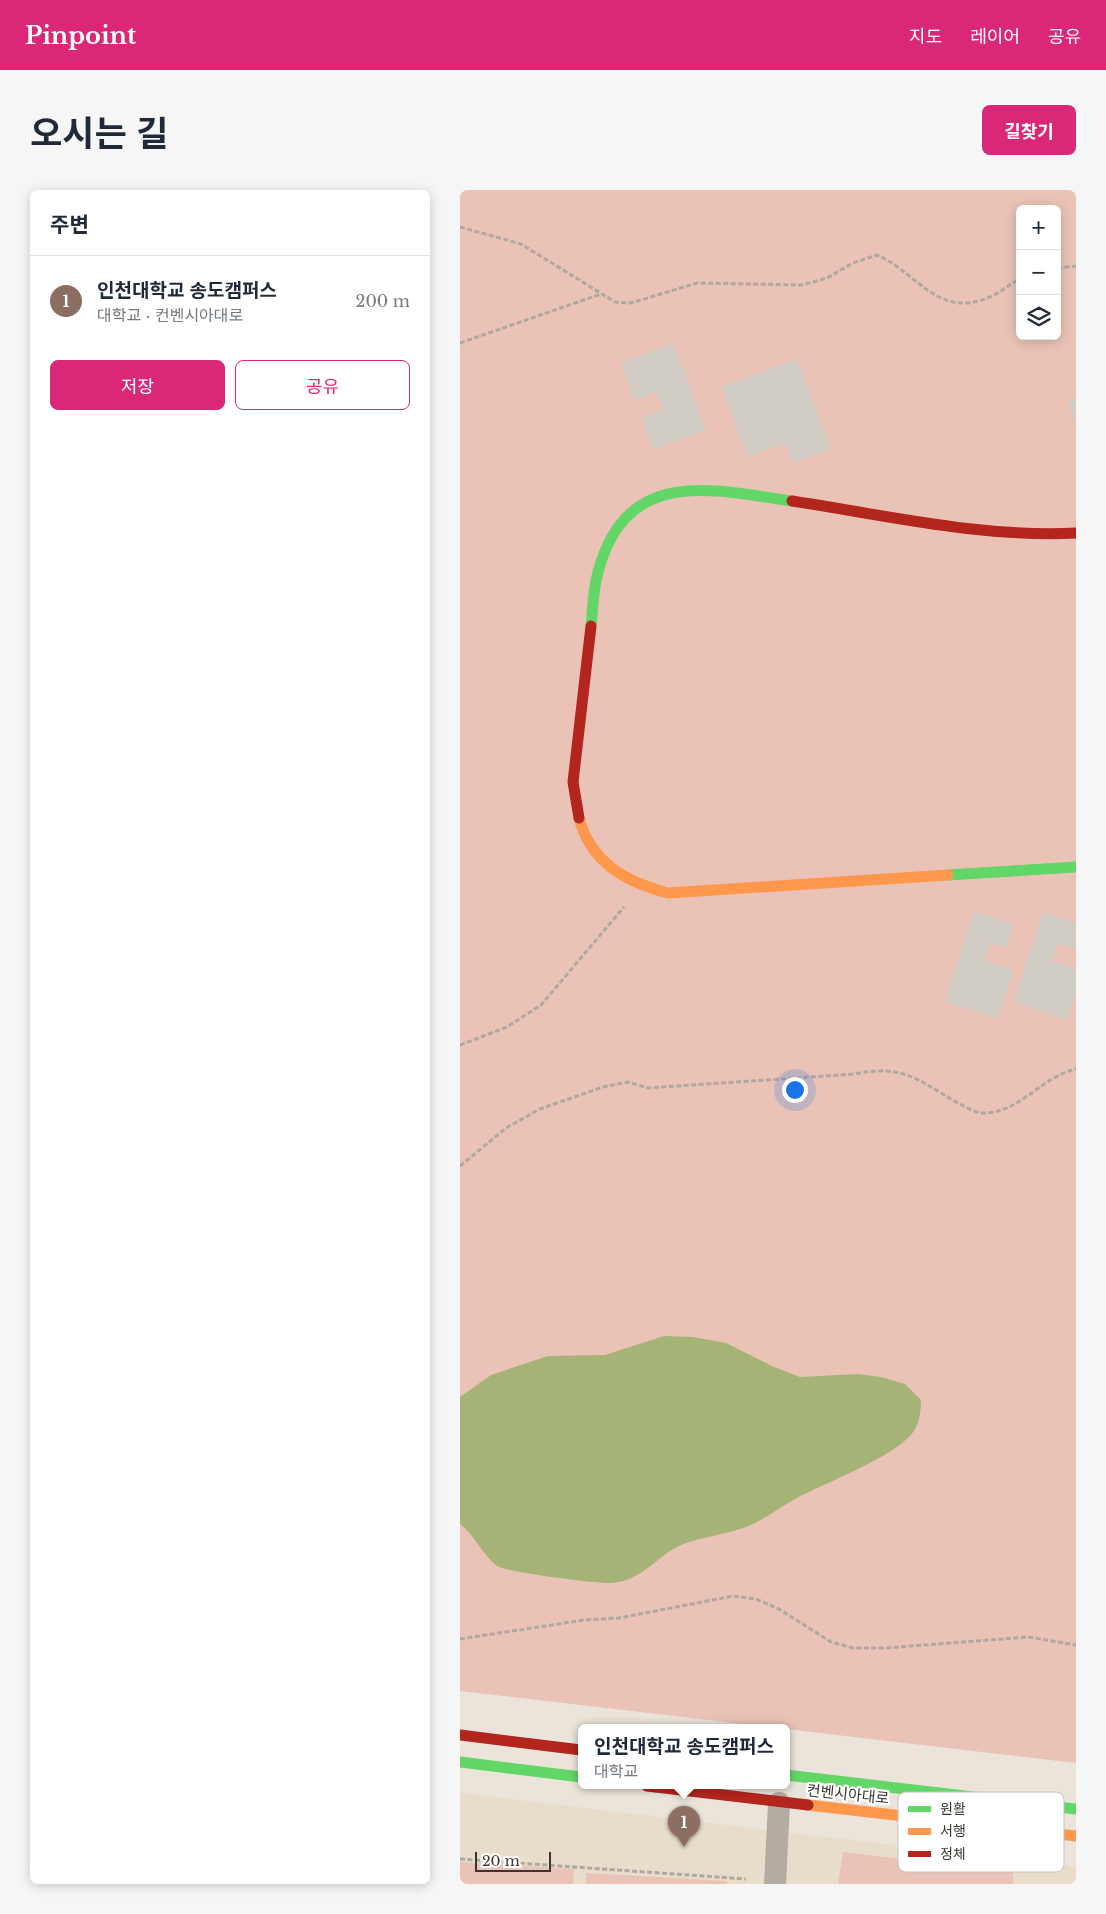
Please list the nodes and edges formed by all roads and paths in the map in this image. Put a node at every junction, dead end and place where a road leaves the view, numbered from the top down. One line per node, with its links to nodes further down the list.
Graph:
1 (460, 227): 5 (path)
2 (1076, 266): 3 (path)
3 (1061, 268)
4 (1016, 281): 5 (path)
5 (601, 294): 6 (path)
6 (460, 343)
7 (1076, 533): 9 (street)
8 (1076, 867): 9 (street)
9 (641, 887): 10 (path)
10 (460, 1045)
11 (1076, 1069): 12 (path)
12 (460, 1166)
13 (460, 1639): 14 (path)
14 (1076, 1645)
15 (460, 1736): 16 (street)
16 (578, 1750)
17 (460, 1762): 19 (street)
18 (790, 1775): 21 (street, 컨벤시아대로)
19 (578, 1777)
20 (671, 1789): 22 (street, 컨벤시아대로)
21 (931, 1792)
22 (780, 1803): 23 (street, 컨벤시아대로); 26 (street)
23 (898, 1814)
24 (460, 1859): 25 (path)
25 (746, 1879)
26 (775, 1884)

